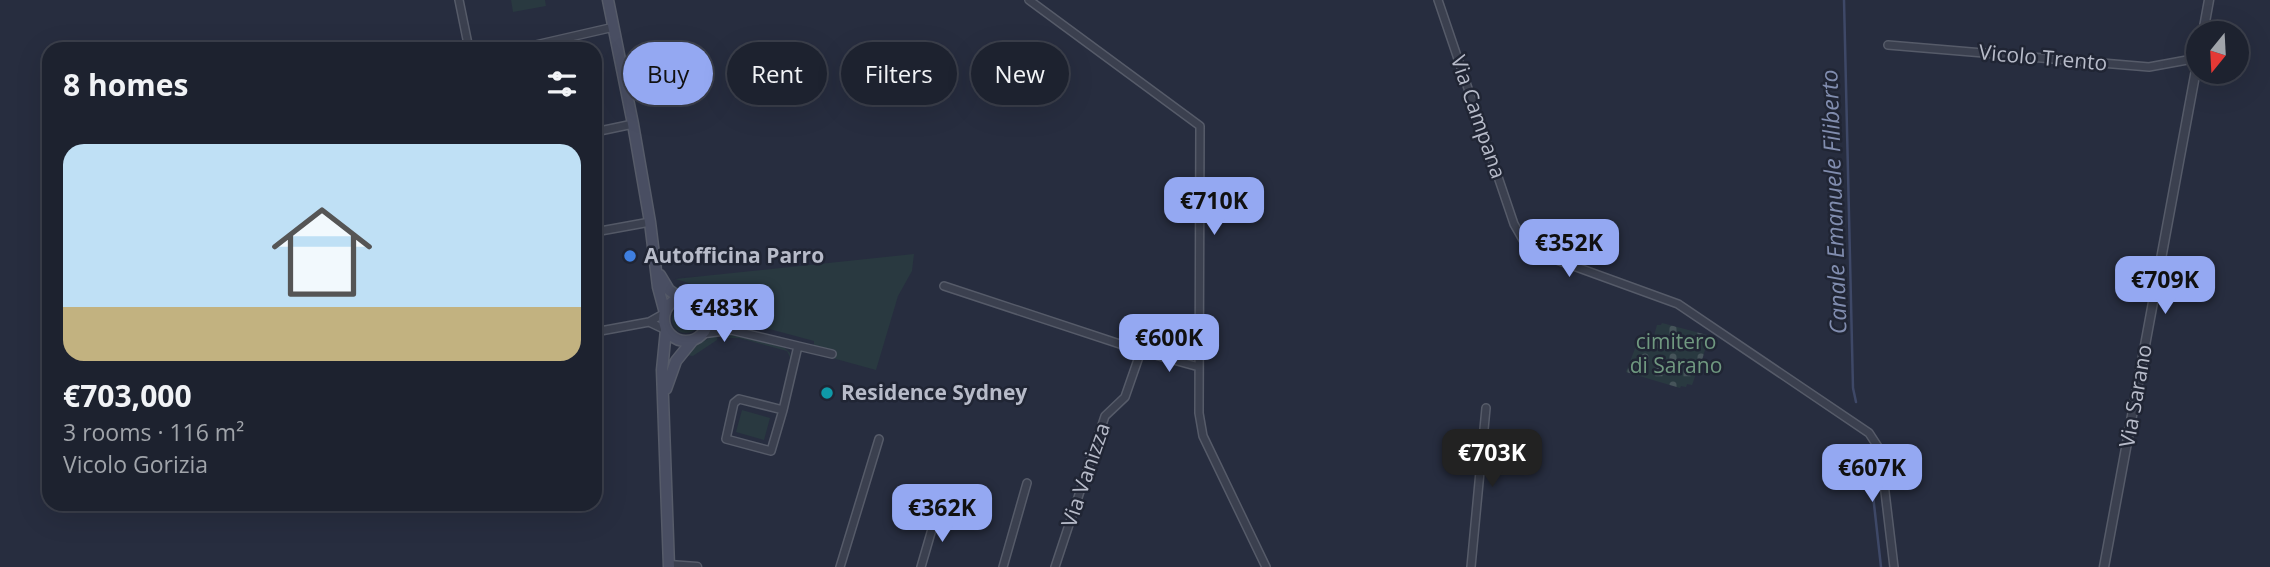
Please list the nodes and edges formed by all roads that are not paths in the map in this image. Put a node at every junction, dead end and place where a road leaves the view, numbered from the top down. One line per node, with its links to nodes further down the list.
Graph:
1 (459, 0): 8 (street)
2 (608, 0): 7 (main road)
3 (1029, 0): 30 (street)
4 (1438, 0): 45 (street, Via Campana)
5 (2208, 0): 6 (street)
6 (2205, 21)
7 (614, 27): 9 (street); 13 (main road)
8 (468, 42)
9 (548, 42)
10 (1888, 45): 11 (street, Vicolo Trento)
11 (2186, 61)
12 (2193, 84): 46 (street, Via Sarano)
13 (633, 124): 14 (street); 15 (main road)
14 (602, 131)
15 (650, 222): 16 (street); 17 (main road)
16 (602, 231)
17 (655, 263): 19 (main road); 21 (main road)
18 (944, 286): 28 (street)
19 (680, 298): 20 (main road); 21 (main road)
20 (703, 305): 25 (street); 26 (main road)
21 (664, 313): 22 (street); 23 (main road)
22 (649, 322): 23 (street); 24 (street)
23 (666, 330): 26 (main road); 31 (main road)
24 (602, 331)
25 (745, 332): 26 (street); 27 (street)
26 (698, 337): 31 (main road)
27 (798, 346): 29 (street); 33 (street)
28 (1142, 351): 30 (street); 42 (street, Via Vanizza)
29 (832, 354)
30 (1199, 367): 43 (street)
31 (663, 404): 37 (main road)
32 (1486, 408): 44 (street)
33 (783, 410): 33 (street)
34 (879, 439): 39 (street)
35 (1027, 483): 41 (street)
36 (937, 512): 40 (street)
37 (669, 566): 38 (street)
38 (696, 567)
39 (840, 567)
40 (920, 567)
41 (1003, 567)
42 (1055, 567)
43 (1266, 567)
44 (1471, 567)
45 (1894, 567)
46 (2104, 567)

